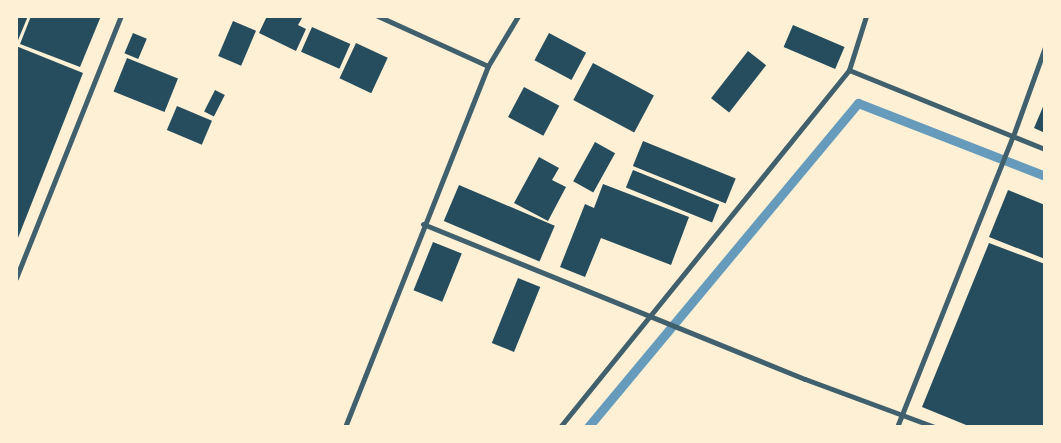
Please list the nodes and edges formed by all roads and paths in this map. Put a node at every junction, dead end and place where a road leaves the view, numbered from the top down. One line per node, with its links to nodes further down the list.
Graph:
1 (121, 16): 11 (street)
2 (378, 16): 6 (street)
3 (518, 16): 6 (street)
4 (866, 16): 7 (street)
5 (1045, 47): 8 (street)
6 (488, 66): 10 (street)
7 (849, 70): 8 (street); 12 (street)
8 (1013, 136): 9 (street); 13 (street)
9 (1045, 148)
10 (423, 224): 12 (street); 14 (street)
11 (16, 278)
12 (652, 316): 13 (street); 15 (street)
13 (902, 414): 16 (street); 17 (street)
14 (345, 427)
15 (560, 427)
16 (897, 427)
17 (935, 427)

